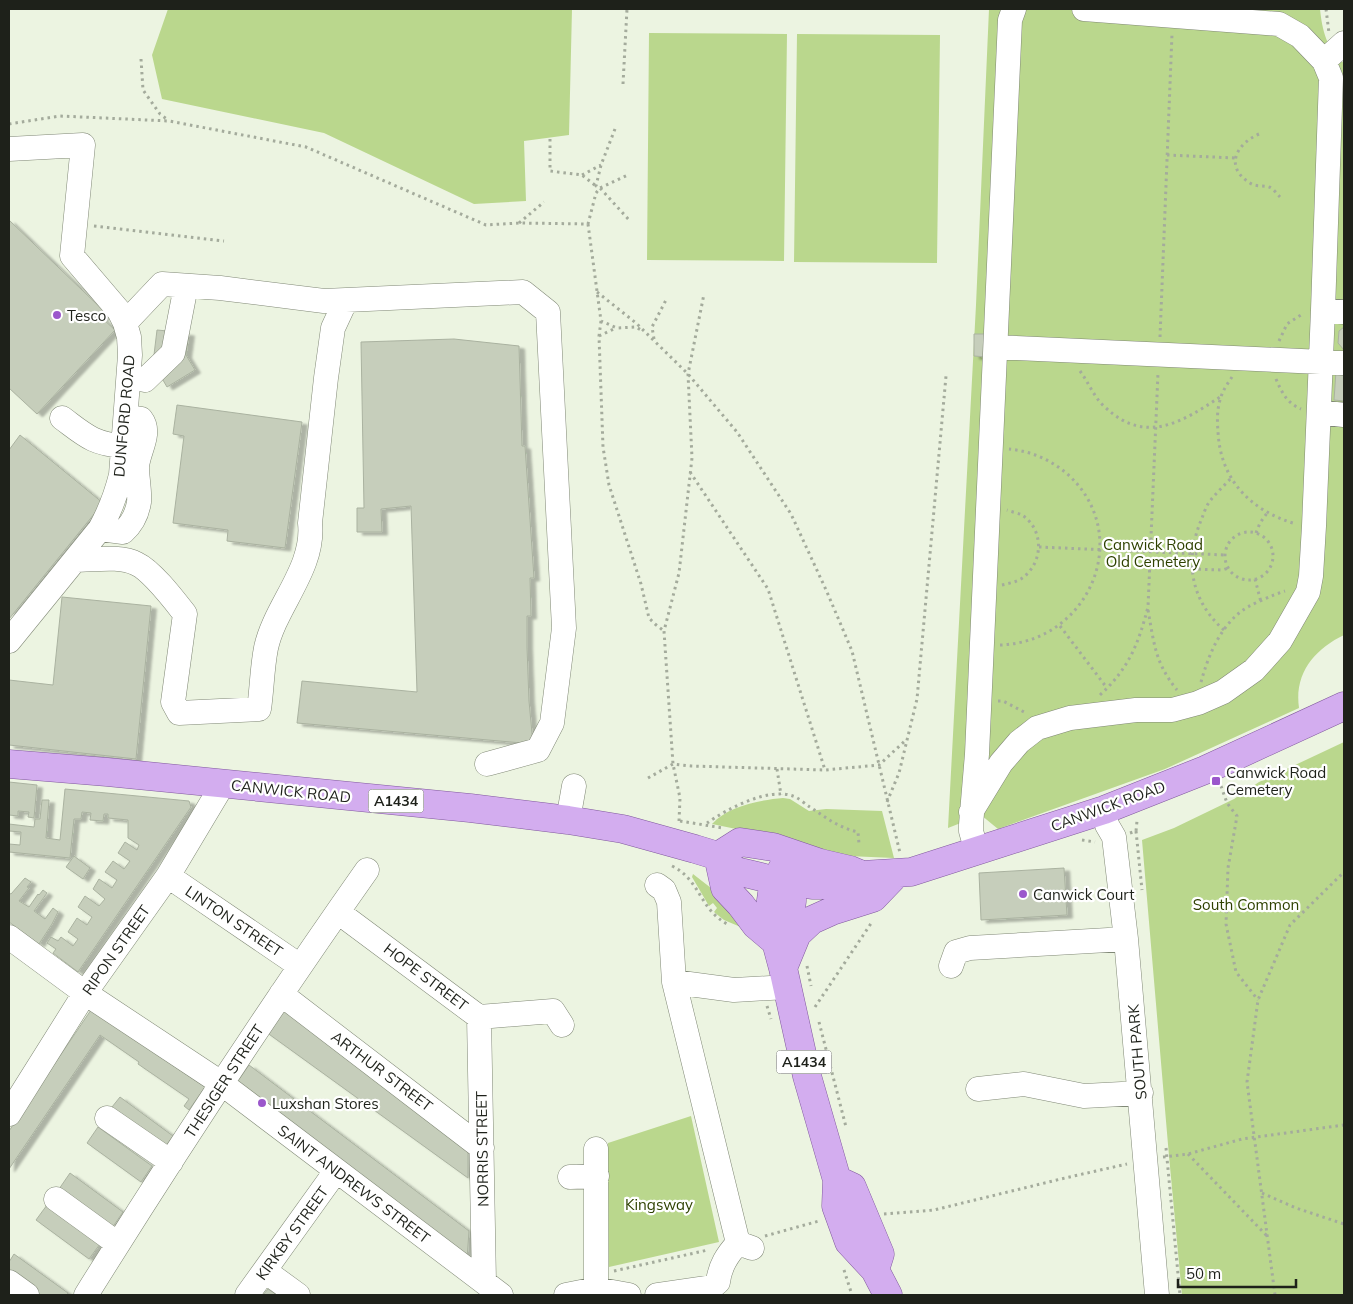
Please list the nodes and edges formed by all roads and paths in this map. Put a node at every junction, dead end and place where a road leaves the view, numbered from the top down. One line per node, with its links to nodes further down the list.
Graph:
1 (627, 9): 8 (path)
2 (1014, 9): 41 (street)
3 (1084, 9): 4 (street)
4 (1173, 16): 7 (street); 15 (path)
5 (1344, 43): 7 (street)
6 (141, 59): 9 (path)
7 (1324, 61): 34 (street)
8 (623, 84)
9 (169, 121): 10 (path); 26 (path)
10 (9, 124)
11 (615, 129): 17 (path)
12 (1259, 134): 16 (path)
13 (550, 139): 18 (path)
14 (9, 148): 25 (street, DUNFORD ROAD)
15 (1168, 155): 16 (path); 43 (path)
16 (1235, 158): 22 (path)
17 (601, 164): 18 (path); 20 (path)
18 (582, 175): 20 (path)
19 (628, 175): 21 (path)
20 (596, 186): 21 (path)
21 (600, 188): 24 (path); 27 (path)
22 (1280, 197)
23 (544, 202): 26 (path)
24 (630, 221)
25 (75, 223): 28 (path); 36 (street, DUNFORD ROAD)
26 (519, 223): 27 (path)
27 (588, 224): 30 (path)
28 (224, 241)
29 (186, 286): 32 (street); 36 (street); 48 (street)
30 (597, 292): 35 (path); 38 (path)
31 (704, 294): 46 (path)
32 (346, 300): 69 (street); 91 (street)
33 (666, 300): 40 (path)
34 (1334, 311): 45 (street)
35 (601, 321): 37 (path); 39 (path)
36 (125, 323): 48 (street, DUNFORD ROAD)
37 (617, 328): 38 (path); 39 (path)
38 (644, 331): 40 (path)
39 (598, 336): 78 (path)
40 (654, 340): 46 (path)
41 (996, 347): 42 (street); 56 (street)
42 (1056, 350): 43 (street); 54 (path)
43 (1159, 355): 44 (street); 54 (path)
44 (1258, 360): 45 (street); 49 (path)
45 (1332, 362): 50 (street)
46 (688, 374): 57 (path); 94 (path)
47 (946, 376): 88 (path)
48 (129, 377): 52 (street, DUNFORD ROAD)
49 (1221, 397): 54 (path); 58 (path)
50 (1319, 412): 51 (street); 61 (street)
51 (1344, 415)
52 (126, 417): 55 (street, DUNFORD ROAD); 62 (street)
53 (62, 418): 55 (street)
54 (1156, 429): 66 (path)
55 (123, 446): 62 (street, DUNFORD ROAD)
56 (992, 448): 59 (street); 65 (path)
57 (690, 471): 78 (path); 96 (path)
58 (1231, 478): 60 (path); 67 (path)
59 (989, 508): 64 (path); 73 (street)
60 (1267, 513): 61 (path); 63 (path)
61 (1314, 526): 74 (street)
62 (100, 529): 69 (street, DUNFORD ROAD)
63 (1256, 534): 68 (path); 72 (path)
64 (1039, 547): 65 (path); 73 (path)
65 (1100, 550): 66 (path); 77 (path)
66 (1151, 551): 67 (path); 76 (path)
67 (1192, 553): 68 (path); 71 (path)
68 (1225, 555): 70 (path)
69 (75, 560): 80 (street, DUNFORD ROAD)
70 (1228, 568): 71 (path); 72 (path)
71 (1192, 569): 79 (path)
72 (1255, 579): 75 (path)
73 (985, 585): 81 (street)
74 (1308, 592): 75 (path); 84 (street)
75 (1261, 602): 79 (path)
76 (1148, 607): 82 (path); 84 (path)
77 (1060, 626): 81 (path); 82 (path)
78 (664, 630): 92 (path)
79 (1224, 630): 84 (path)
80 (9, 641)
81 (982, 646): 83 (street)
82 (1108, 688): 86 (path)
83 (980, 701): 87 (path); 89 (street)
84 (1198, 703): 86 (street)
85 (1344, 706): 103 (main road, CANWICK ROAD)
86 (1070, 718): 87 (street)
87 (1037, 728): 93 (street)
88 (908, 739): 94 (path); 102 (path)
89 (977, 754): 93 (street); 104 (street)
90 (9, 764): 98 (main road, CANWICK ROAD / A1434)
91 (487, 764)
92 (674, 764): 95 (path); 97 (path); 107 (path)
93 (1001, 764): 104 (street)
94 (879, 765): 96 (path); 102 (path)
95 (777, 769): 96 (path); 101 (path)
96 (825, 770)
97 (648, 778)
98 (223, 784): 106 (main road, CANWICK ROAD / A1434); 121 (street, RIPON STREET)
99 (1220, 785): 137 (path)
100 (574, 786): 106 (street)
101 (781, 795): 108 (path); 112 (path)
102 (887, 802): 117 (path)
103 (1104, 810): 113 (main road, CANWICK ROAD); 128 (street, SOUTH PARK)
104 (971, 812): 113 (street)
105 (1144, 817): 109 (path)
106 (568, 820): 114 (main road, CANWICK ROAD / A1434)
107 (679, 821)
108 (724, 828)
109 (1127, 834)
110 (1076, 839): 111 (path)
111 (1092, 842)
112 (859, 844)
113 (977, 852): 117 (main road, CANWICK ROAD)
114 (718, 856): 115 (main road, CANWICK ROAD); 122 (main road, CANWICK ROAD); 129 (main road)
115 (820, 863): 120 (main road, CANWICK ROAD); 122 (main road)
116 (670, 865): 126 (path)
117 (899, 867): 120 (main road, CANWICK ROAD); 132 (main road)
118 (367, 870): 124 (street, THESIGER STREET)
119 (1344, 872): 137 (path)
120 (862, 875): 122 (main road, CANWICK ROAD)
121 (168, 876): 130 (street, LINTON STREET); 134 (street, RIPON STREET)
122 (787, 879): 129 (main road)
123 (657, 886): 133 (street)
124 (338, 912): 130 (street, THESIGER STREET); 140 (street, HOPE STREET)
125 (872, 922): 138 (path)
126 (735, 927)
127 (9, 937): 134 (street, SAINT ANDREWS STREET)
128 (1126, 939): 131 (street); 144 (street, SOUTH PARK)
129 (776, 942): 132 (main road, A1434)
130 (300, 966): 135 (street, THESIGER STREET)
131 (951, 966)
132 (790, 979): 133 (street); 141 (path); 175 (main road, A1434)
133 (674, 982): 174 (street)
134 (86, 993): 142 (street, SAINT ANDREWS STREET); 145 (street, RIPON STREET)
135 (281, 994): 142 (street, THESIGER STREET); 150 (street, ARTHUR STREET)
136 (813, 999): 138 (path)
137 (1258, 1000): 149 (path)
138 (815, 1007): 148 (path)
139 (559, 1009): 140 (street, HOPE STREET)
140 (479, 1017): 150 (street, NORRIS STREET)
141 (773, 1026)
142 (221, 1083): 153 (street, THESIGER STREET); 155 (street, SAINT ANDREWS STREET)
143 (978, 1090): 144 (street)
144 (1141, 1093): 176 (street, SOUTH PARK)
145 (9, 1114)
146 (107, 1118): 153 (street)
147 (1344, 1125): 149 (path)
148 (847, 1132)
149 (1255, 1137): 152 (path); 158 (path)
150 (482, 1148): 166 (street, NORRIS STREET)
151 (596, 1148): 156 (street)
152 (1188, 1154): 162 (path); 177 (path)
153 (171, 1162): 163 (street, THESIGER STREET)
154 (1136, 1162): 160 (path)
155 (336, 1171): 164 (street, KIRKBY STREET); 166 (street, SAINT ANDREWS STREET)
156 (597, 1176): 157 (street); 167 (street)
157 (570, 1177)
158 (1262, 1193): 161 (path); 162 (path)
159 (56, 1199): 163 (street)
160 (877, 1212)
161 (1344, 1224)
162 (1267, 1236): 178 (path)
163 (118, 1244): 169 (street, THESIGER STREET)
164 (265, 1271): 170 (street, KIRKBY STREET); 171 (street)
165 (9, 1282): 168 (street)
166 (492, 1289)
167 (596, 1292): 172 (street); 173 (street)
168 (27, 1295)
169 (86, 1295)
170 (247, 1295)
171 (298, 1295)
172 (566, 1295)
173 (629, 1295)
174 (656, 1295)
175 (888, 1295)
176 (1157, 1295)
177 (1180, 1295)
178 (1275, 1295)

